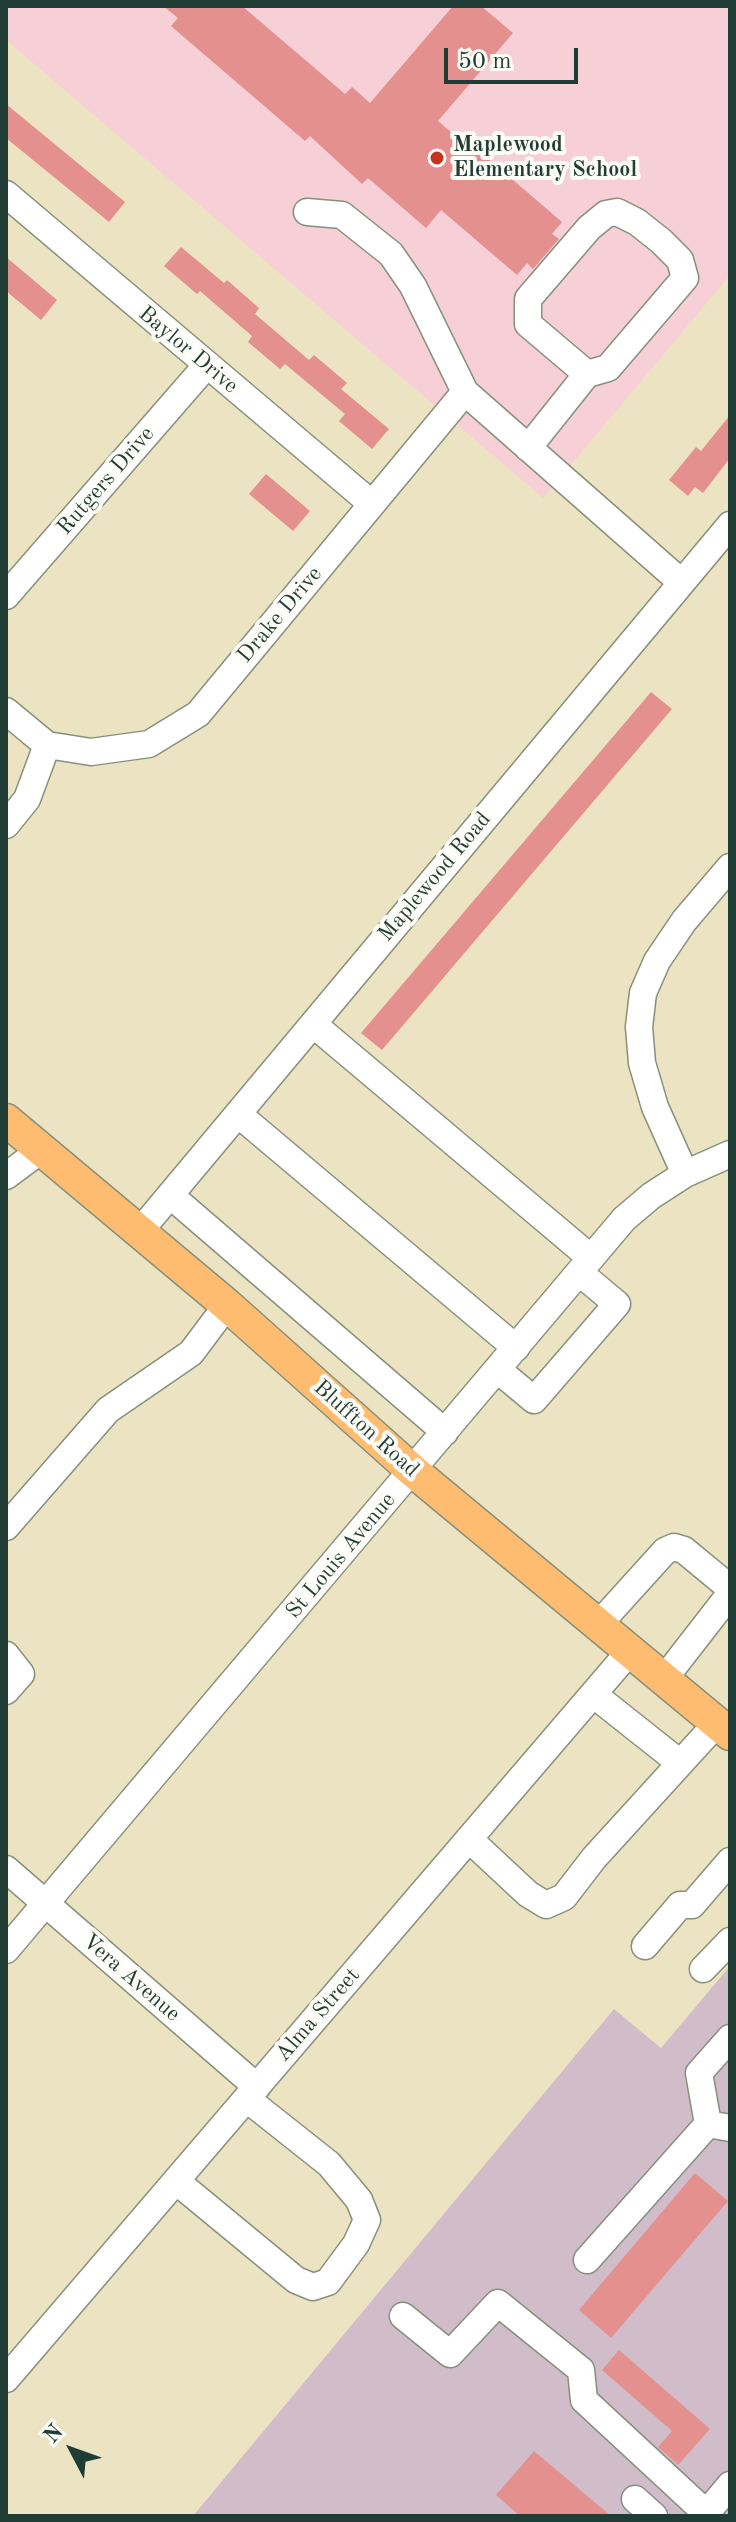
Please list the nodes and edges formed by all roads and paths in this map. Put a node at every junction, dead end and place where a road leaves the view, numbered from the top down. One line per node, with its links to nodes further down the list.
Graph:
1 (6, 194): 3 (street, Baylor Drive)
2 (307, 212): 5 (street)
3 (206, 366): 7 (street, Baylor Drive); 10 (street, Rutgers Drive)
4 (587, 374): 4 (street); 6 (street)
5 (465, 392): 6 (street); 7 (street, Drake Drive)
6 (528, 448): 9 (street)
7 (372, 504): 12 (street, Drake Drive)
8 (730, 525): 9 (street, Maplewood Road)
9 (681, 582): 15 (street, Maplewood Road)
10 (6, 596)
11 (6, 711): 12 (street)
12 (47, 745): 13 (street)
13 (6, 825)
14 (730, 867): 20 (street)
15 (313, 1024): 16 (street, Maplewood Road); 24 (street)
16 (238, 1114): 22 (street, Maplewood Road); 26 (street)
17 (6, 1120): 18 (main road, Bluffton Road)
18 (41, 1150): 21 (street); 23 (main road, Bluffton Road)
19 (730, 1154): 20 (street, St Louis Avenue)
20 (685, 1174): 24 (street, St Louis Avenue)
21 (6, 1176)
22 (170, 1195): 23 (street, Maplewood Road); 28 (street)
23 (140, 1231): 25 (main road, Bluffton Road)
24 (586, 1266): 26 (street, St Louis Avenue); 27 (street)
25 (227, 1305): 29 (main road, Bluffton Road); 30 (street)
26 (516, 1348): 27 (street, St Louis Avenue)
27 (498, 1370): 28 (street, St Louis Avenue)
28 (445, 1432): 29 (street, St Louis Avenue)
29 (413, 1471): 32 (main road, Bluffton Road); 43 (street, St Louis Avenue)
30 (6, 1527)
31 (730, 1591): 32 (street); 35 (street)
32 (598, 1625): 33 (main road, Bluffton Road)
33 (630, 1651): 35 (main road, Bluffton Road); 37 (street, Alma Street)
34 (6, 1655): 36 (street)
35 (664, 1679): 38 (main road, Bluffton Road)
36 (6, 1691)
37 (593, 1694): 39 (street); 40 (street, Alma Street)
38 (724, 1729): 39 (street)
39 (680, 1763): 40 (street)
40 (469, 1839): 49 (street, Alma Street)
41 (730, 1861): 45 (street)
42 (6, 1869): 43 (street, Vera Avenue)
43 (46, 1904): 46 (street, St Louis Avenue); 49 (street, Vera Avenue)
44 (730, 1941): 47 (street)
45 (645, 1946)
46 (6, 1950)
47 (703, 1969)
48 (730, 2038): 50 (street)
49 (252, 2093): 51 (street, Alma Street); 51 (street, Vera Avenue)
50 (719, 2126): 52 (street)
51 (176, 2181): 54 (street, Alma Street)
52 (587, 2260)
53 (403, 2316): 56 (street)
54 (6, 2379)
55 (730, 2485): 56 (street)
56 (705, 2515)

